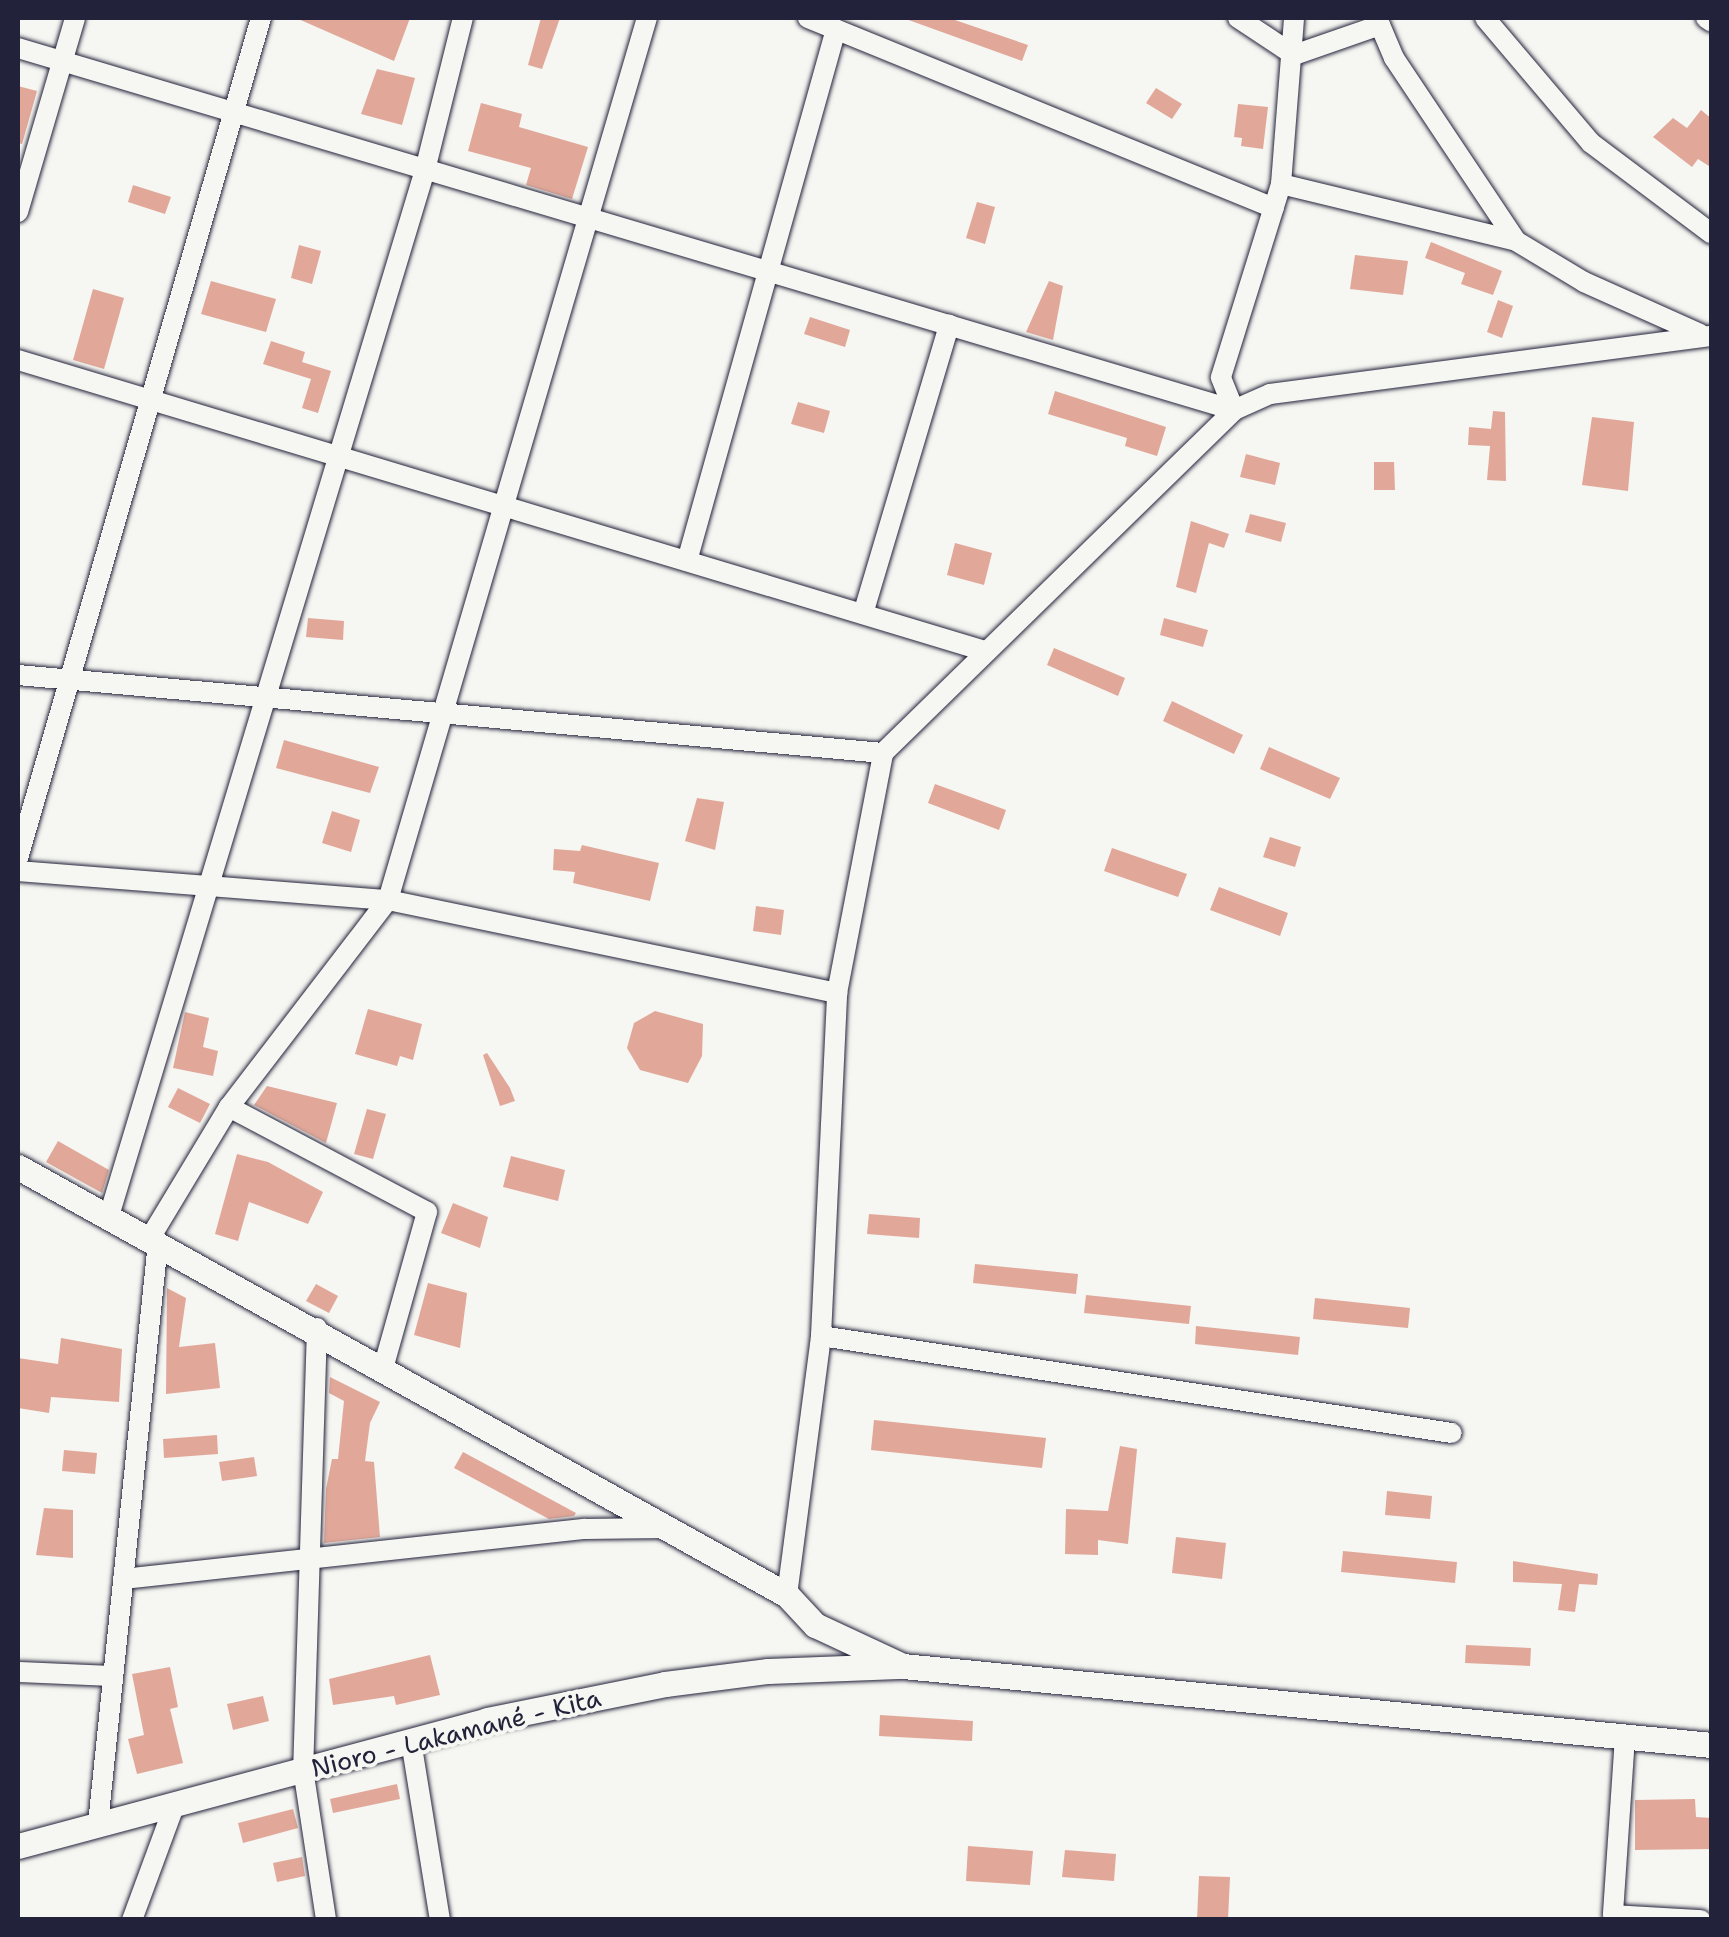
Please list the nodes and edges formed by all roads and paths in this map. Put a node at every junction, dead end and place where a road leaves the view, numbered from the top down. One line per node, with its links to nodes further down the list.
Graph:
1 (75, 18): 12 (street)
2 (261, 18): 13 (street)
3 (463, 18): 14 (street)
4 (647, 18): 18 (street)
5 (808, 18): 9 (street)
6 (1238, 18): 11 (street)
7 (1294, 18): 11 (street)
8 (1485, 18): 19 (street)
9 (843, 27): 16 (street); 21 (street)
10 (18, 48): 12 (street)
11 (1294, 54): 15 (street); 20 (street)
12 (62, 62): 13 (street); 17 (street)
13 (233, 112): 14 (street); 25 (street)
14 (425, 170): 18 (street); 27 (street)
15 (1281, 184): 16 (street); 20 (street)
16 (1274, 208): 26 (street)
17 (18, 212)
18 (588, 218): 21 (street); 28 (street)
19 (1712, 234)
20 (1516, 240): 23 (street)
21 (768, 272): 22 (street); 29 (street)
22 (949, 325): 26 (street); 30 (street)
23 (1707, 335): 26 (street)
24 (18, 360): 25 (street)
25 (150, 400): 27 (street); 33 (street)
26 (1234, 410): 31 (street)
27 (337, 456): 28 (street); 34 (street)
28 (503, 506): 29 (street); 35 (street)
29 (687, 561): 30 (street)
30 (863, 614): 31 (street)
31 (985, 650): 36 (street)
32 (18, 674): 33 (street)
33 (69, 680): 34 (street); 37 (street)
34 (262, 698): 35 (street); 39 (street)
35 (442, 714): 36 (street); 40 (street)
36 (883, 754): 41 (street)
37 (18, 858)
38 (18, 871): 39 (street)
39 (204, 885): 40 (street); 44 (street)
40 (388, 900): 41 (street); 42 (street)
41 (837, 994): 47 (street)
42 (229, 1107): 45 (street); 48 (street)
43 (18, 1167): 44 (main road)
44 (108, 1216): 45 (main road)
45 (154, 1240): 46 (main road); 52 (street)
46 (317, 1328): 48 (main road); 51 (street)
47 (821, 1336): 49 (street); 53 (street)
48 (384, 1365): 50 (main road)
49 (1452, 1432)
50 (668, 1528): 51 (street); 53 (main road)
51 (310, 1558): 52 (street); 60 (street)
52 (123, 1578): 56 (street)
53 (787, 1595): 54 (main road)
54 (903, 1666): 57 (main road); 58 (main road, Nioro - Lakamané - Kita)
55 (18, 1672): 56 (street)
56 (113, 1676): 62 (street)
57 (1624, 1737): 59 (main road); 67 (street)
58 (411, 1740): 60 (main road, Nioro - Lakamané - Kita); 66 (street)
59 (1712, 1745)
60 (303, 1770): 61 (main road, Nioro - Lakamané - Kita); 65 (street)
61 (175, 1804): 62 (main road, Nioro - Lakamané - Kita); 64 (street)
62 (98, 1824): 63 (main road, Nioro - Lakamané - Kita)
63 (18, 1846)
64 (132, 1920)
65 (326, 1920)
66 (440, 1920)
67 (1701, 1920)

